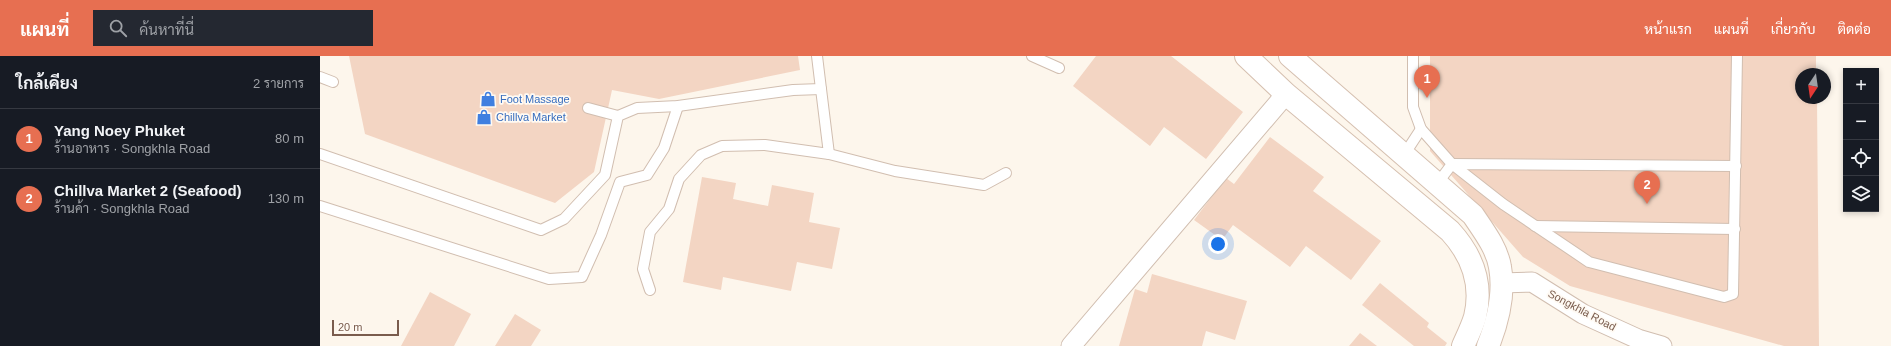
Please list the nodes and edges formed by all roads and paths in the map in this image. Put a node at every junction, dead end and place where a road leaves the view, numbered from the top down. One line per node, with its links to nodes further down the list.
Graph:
1 (817, 56): 10 (lane)
2 (1032, 56): 7 (lane)
3 (1246, 56): 11 (street)
4 (1290, 56): 18 (street)
5 (1413, 56): 15 (lane)
6 (1737, 56): 20 (lane)
7 (1059, 68)
8 (320, 77): 9 (lane)
9 (333, 82)
10 (821, 89): 12 (lane); 17 (lane)
11 (1286, 94): 30 (street); 31 (street)
12 (678, 106): 14 (lane); 23 (lane)
13 (588, 108): 14 (lane)
14 (618, 116): 22 (lane)
15 (1421, 129): 18 (lane); 19 (lane)
16 (320, 154): 22 (lane)
17 (829, 154): 21 (lane); 29 (lane)
18 (1404, 156): 24 (street)
19 (1452, 164): 20 (lane); 24 (lane); 26 (lane)
20 (1736, 166): 27 (lane)
21 (1006, 173)
22 (605, 175): 23 (lane)
23 (620, 182): 25 (lane)
24 (1437, 184): 28 (street)
25 (320, 206)
26 (1535, 226): 27 (lane); 27 (lane)
27 (1735, 229)
28 (1500, 283): 32 (street); 33 (street, Songkhla Road)
29 (650, 290)
30 (1071, 346)
31 (1463, 346)
32 (1488, 346)
33 (1662, 346)

